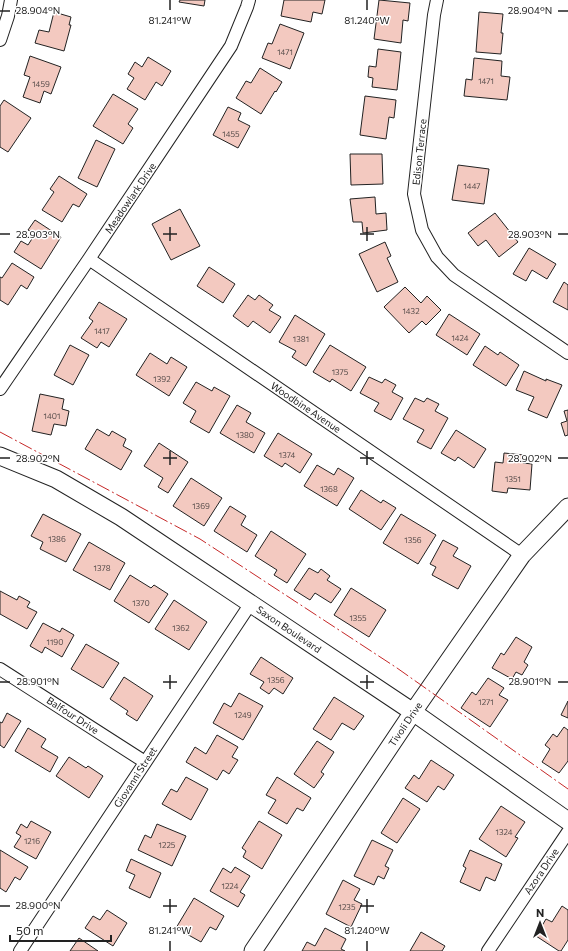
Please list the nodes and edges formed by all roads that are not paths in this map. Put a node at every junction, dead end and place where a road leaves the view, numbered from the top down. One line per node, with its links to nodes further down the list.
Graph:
1 (11, 0): 4 (street)
2 (249, 0): 5 (street, Meadowlark Drive)
3 (437, 0): 6 (street, Edison Terrace)
4 (0, 40)
5 (89, 259): 7 (street, Meadowlark Drive); 10 (street, Woodbine Avenue)
6 (568, 354)
7 (0, 389)
8 (0, 456): 11 (main road, Saxon Boulevard)
9 (568, 507): 10 (main road, Tivoli Drive)
10 (522, 555): 13 (main road, Tivoli Drive)
11 (250, 603): 13 (main road, Saxon Boulevard); 14 (street, Giovanni Street)
12 (0, 669): 14 (street, Balfour Drive)
13 (413, 712): 15 (main road, Saxon Boulevard); 18 (main road, Tivoli Drive)
14 (145, 762): 17 (street, Giovanni Street)
15 (568, 821)
16 (568, 832): 19 (street, Azora Drive)
17 (20, 951)
18 (253, 951)
19 (488, 951)

